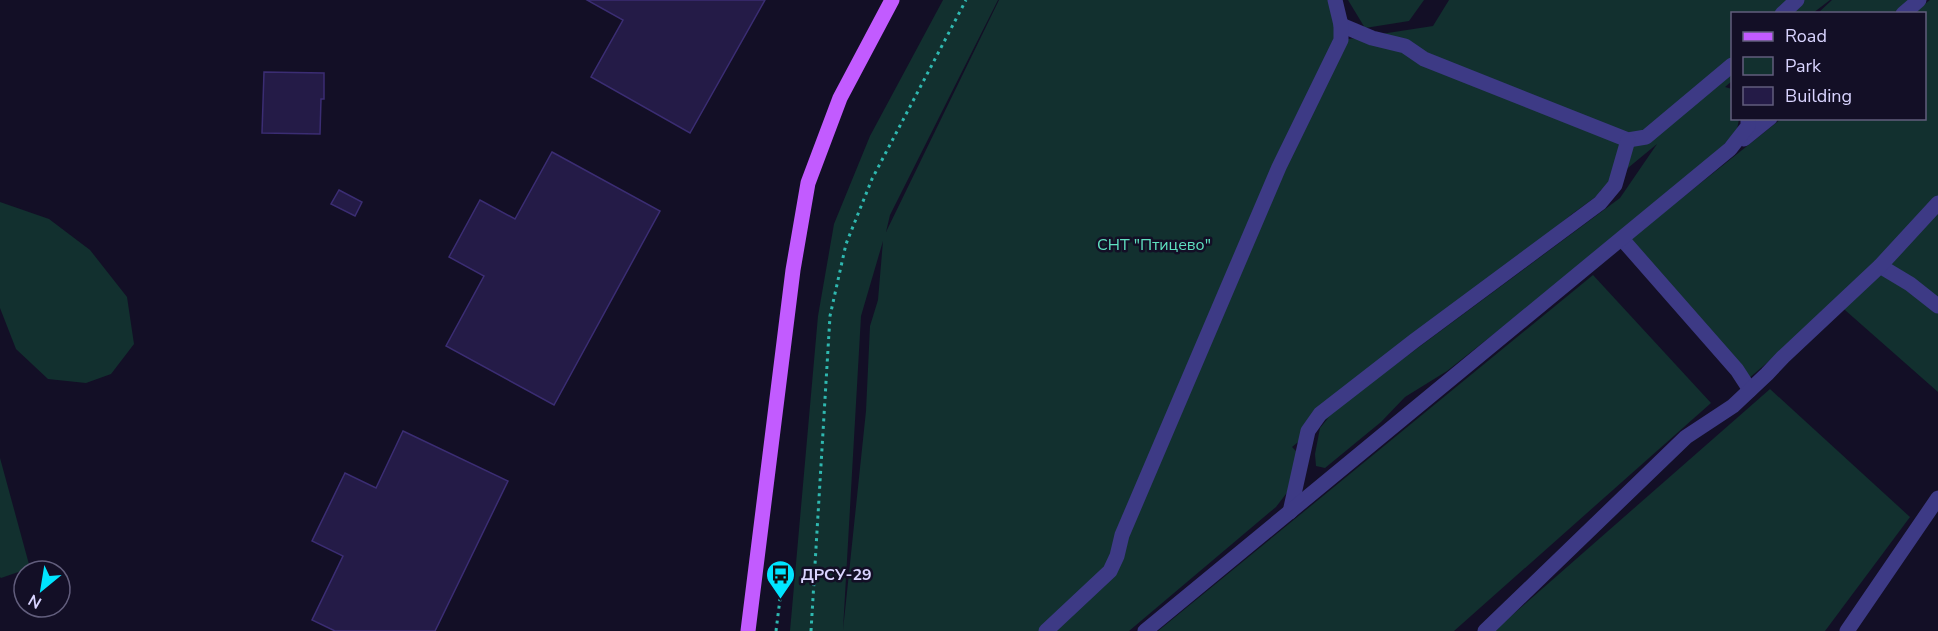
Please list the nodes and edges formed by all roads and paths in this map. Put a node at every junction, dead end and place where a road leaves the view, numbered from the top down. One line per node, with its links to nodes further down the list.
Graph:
1 (892, 0): 22 (main road)
2 (966, 0): 24 (path)
3 (1335, 0): 8 (street)
4 (1797, 0): 6 (street)
5 (1919, 0): 7 (street)
6 (1784, 12)
7 (1905, 12)
8 (1341, 25): 12 (street); 25 (street)
9 (1731, 66): 12 (street)
10 (1748, 120): 13 (street)
11 (1767, 120): 13 (street)
12 (1628, 140): 20 (street)
13 (1730, 149): 15 (street)
14 (1938, 203): 16 (street)
15 (1622, 239): 18 (street); 20 (street)
16 (1880, 266): 17 (street); 18 (street)
17 (1938, 306)
18 (1750, 390): 27 (street)
19 (1938, 498): 28 (street)
20 (1290, 512): 26 (street)
21 (780, 599): 23 (path)
22 (748, 631)
23 (776, 631)
24 (811, 631)
25 (1046, 631)
26 (1145, 631)
27 (1485, 631)
28 (1847, 631)

